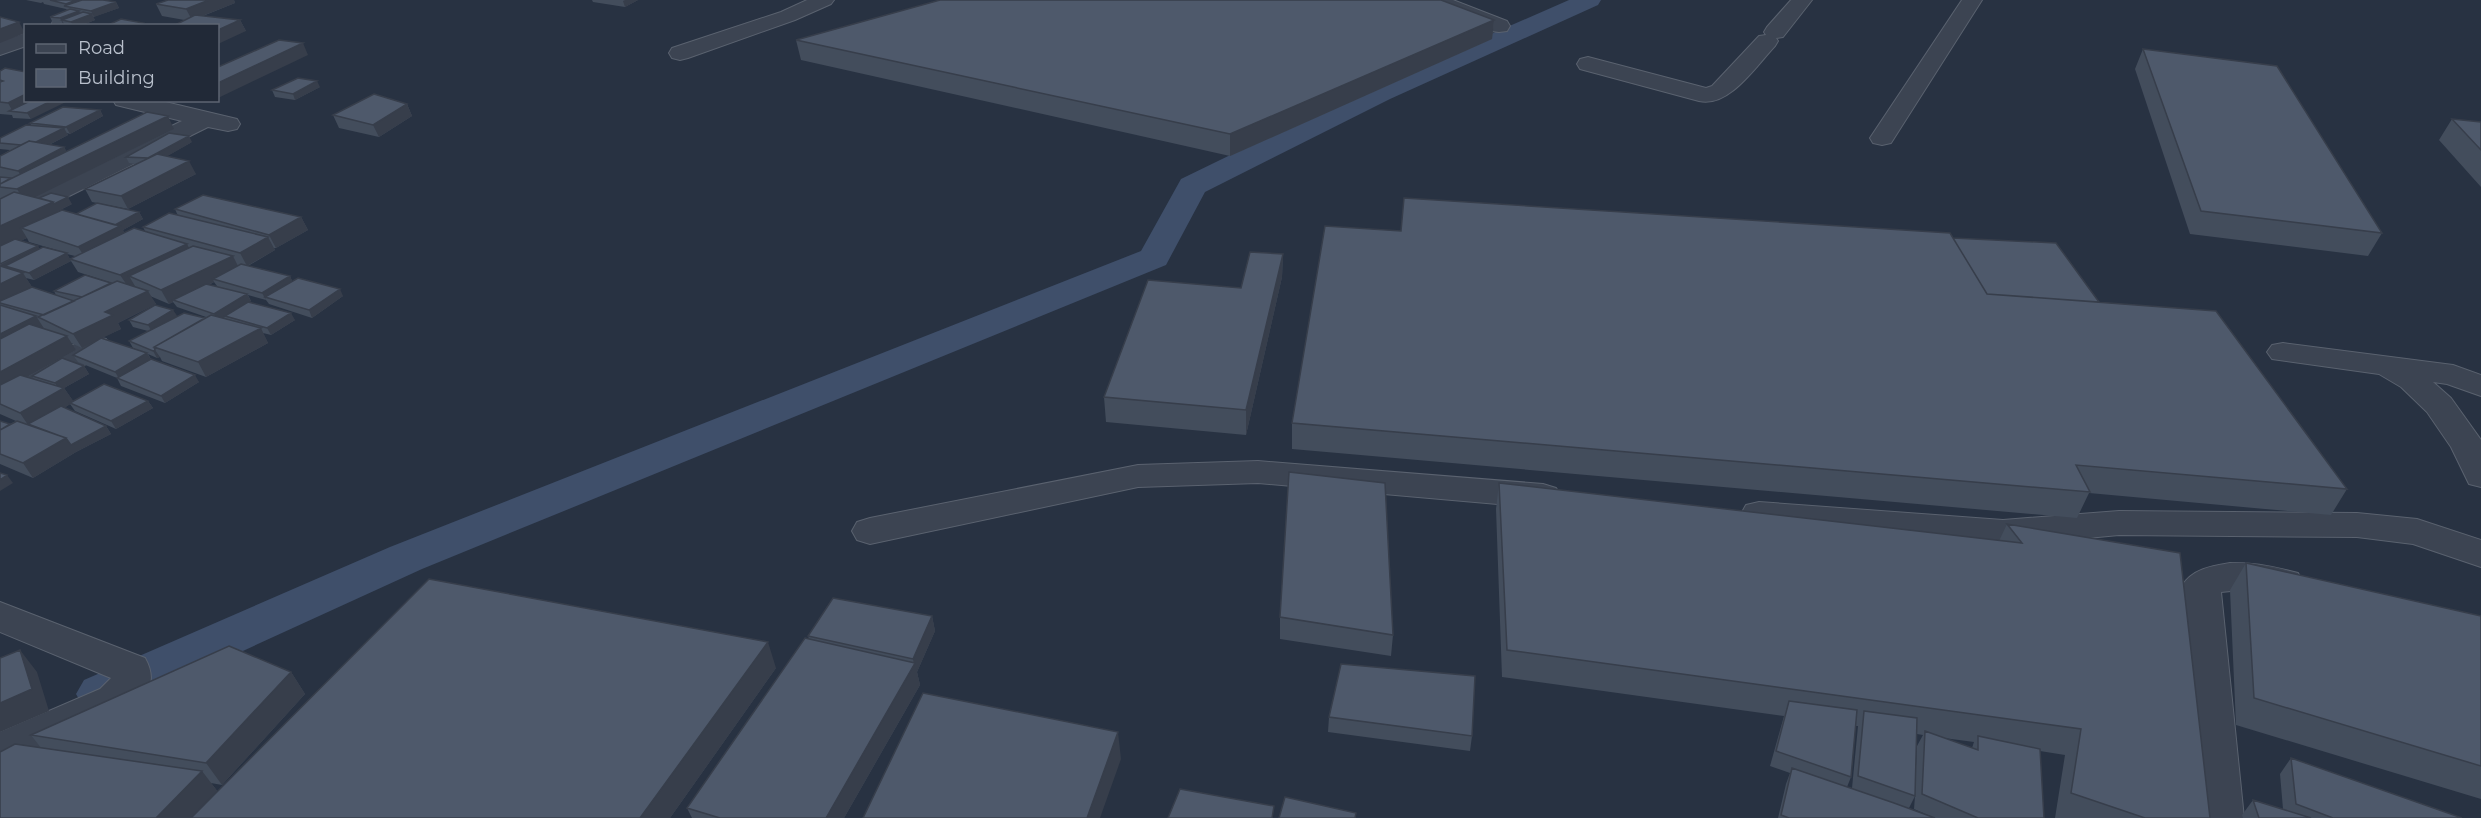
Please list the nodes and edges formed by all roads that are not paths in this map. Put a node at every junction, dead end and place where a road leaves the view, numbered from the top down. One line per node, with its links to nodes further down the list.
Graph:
1 (824, 0): 11 (street)
2 (1417, 0): 3 (street)
3 (1425, 0)
4 (1435, 0): 7 (street)
5 (1803, 0): 13 (street)
6 (1972, 0): 15 (street)
7 (1499, 26)
8 (24, 40): 9 (street)
9 (0, 48)
10 (24, 50): 12 (street)
11 (680, 52)
12 (0, 53)
13 (1588, 64)
14 (132, 102): 16 (street)
15 (1882, 138)
16 (36, 202)
17 (95, 346): 21 (street)
18 (2283, 352): 19 (street)
19 (2387, 366): 20 (street); 22 (street)
20 (2481, 386)
21 (0, 397)
22 (2481, 476)
23 (1580, 499): 25 (street)
24 (1723, 511): 26 (street)
25 (870, 531)
26 (2481, 554)
27 (2319, 591): 30 (street)
28 (0, 616): 29 (street)
29 (0, 751)
30 (2221, 818)

